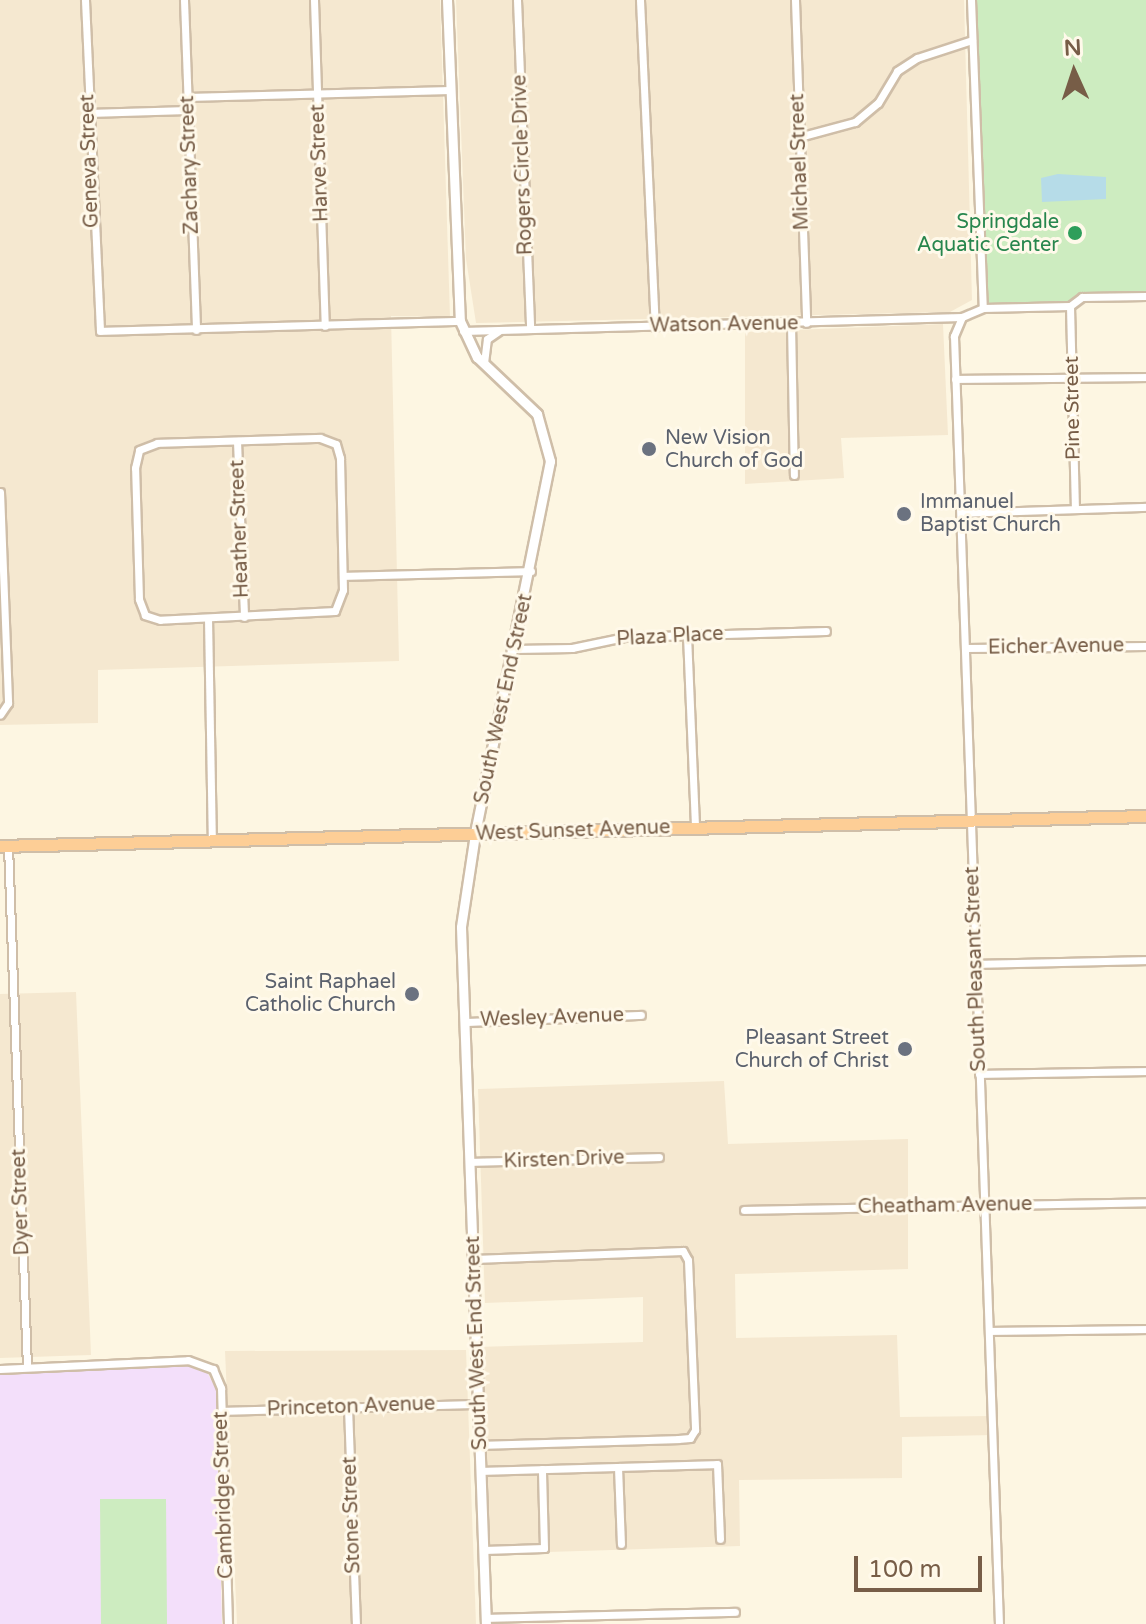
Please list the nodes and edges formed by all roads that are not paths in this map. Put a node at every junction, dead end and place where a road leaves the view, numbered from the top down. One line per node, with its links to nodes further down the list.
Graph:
1 (85, 0): 14 (street, Geneva Street)
2 (184, 0): 12 (street, Zachary Street)
3 (314, 0): 11 (street, Harve Street)
4 (447, 0): 10 (street, South West End Street)
5 (517, 0): 26 (street, Rogers Circle Drive)
6 (640, 0): 25 (street)
7 (795, 0): 15 (street, Michael Street)
8 (971, 0): 9 (street)
9 (972, 40): 15 (street); 18 (street)
10 (450, 90): 11 (street); 24 (street, South West End Street)
11 (317, 94): 12 (street); 23 (street, Harve Street)
12 (187, 97): 13 (street, Zachary Street)
13 (188, 110): 14 (street); 27 (street, Zachary Street)
14 (88, 113): 20 (street, Geneva Street)
15 (799, 137): 21 (street, Michael Street)
16 (1146, 296): 17 (street)
17 (1070, 306): 18 (street); 31 (street, Pine Street)
18 (983, 308): 19 (street, Watson Avenue)
19 (962, 317): 21 (street, Watson Avenue); 32 (street, South Pleasant Street)
20 (96, 321): 27 (street, Watson Avenue)
21 (806, 323): 22 (street, Watson Avenue)
22 (791, 324): 25 (street, Watson Avenue); 34 (street)
23 (325, 326): 24 (street, Watson Avenue); 27 (street, Watson Avenue)
24 (462, 326): 28 (street, Watson Avenue); 29 (street, South West End Street)
25 (655, 327): 26 (street, Watson Avenue)
26 (530, 329): 28 (street, Watson Avenue)
27 (196, 330)
28 (502, 330): 29 (street)
29 (484, 364): 39 (street, South West End Street)
30 (1146, 377): 31 (street)
31 (1072, 378): 32 (street); 37 (street, Pine Street)
32 (955, 379): 38 (street, South Pleasant Street)
33 (237, 441): 40 (street); 41 (street, Heather Street); 42 (street)
34 (794, 475)
35 (0, 492): 48 (street)
36 (1146, 507): 37 (street)
37 (1075, 509): 38 (street)
38 (961, 513): 46 (street, South Pleasant Street)
39 (531, 571): 40 (street); 47 (street, South West End Street)
40 (343, 576): 41 (street)
41 (244, 617): 42 (street)
42 (208, 618): 53 (street)
43 (826, 631): 44 (street, Plaza Place)
44 (687, 635): 47 (street, Plaza Place); 51 (street)
45 (1146, 646): 46 (street, Eicher Avenue)
46 (966, 648): 50 (street, South Pleasant Street)
47 (514, 649): 52 (street, South West End Street)
48 (2, 714)
49 (1146, 816): 50 (highway, West Sunset Avenue)
50 (972, 821): 51 (highway, West Sunset Avenue); 56 (street, South Pleasant Street)
51 (695, 828): 52 (highway, West Sunset Avenue)
52 (475, 834): 53 (highway, West Sunset Avenue); 58 (street, South West End Street)
53 (212, 840): 54 (highway, West Sunset Avenue)
54 (4, 846): 69 (street, Dyer Street)
55 (1146, 960): 56 (street)
56 (976, 964): 60 (street, South Pleasant Street)
57 (641, 1015): 58 (street, Wesley Avenue)
58 (464, 1022): 62 (street, South West End Street)
59 (1146, 1071): 60 (street)
60 (979, 1074): 64 (street, South Pleasant Street)
61 (659, 1157): 62 (street, Kirsten Drive)
62 (470, 1162): 66 (street, South West End Street)
63 (1146, 1202): 64 (street, Cheatham Avenue)
64 (985, 1205): 65 (street, Cheatham Avenue); 68 (street, South Pleasant Street)
65 (744, 1210)
66 (474, 1259): 71 (street, South West End Street); 74 (street)
67 (1146, 1329): 68 (street)
68 (989, 1331): 85 (street, South Pleasant Street)
69 (27, 1367): 70 (street); 73 (street, Cambridge Street)
70 (0, 1369)
71 (480, 1404): 72 (street, Princeton Avenue); 74 (street, South West End Street)
72 (348, 1407): 73 (street, Princeton Avenue); 84 (street, Stone Street)
73 (222, 1411): 83 (street, Cambridge Street)
74 (481, 1445): 77 (street, South West End Street)
75 (618, 1467): 76 (street); 78 (street); 79 (street)
76 (542, 1469): 77 (street); 80 (street)
77 (482, 1471): 80 (street, South West End Street)
78 (720, 1539)
79 (621, 1544)
80 (484, 1550): 82 (street, South West End Street)
81 (735, 1612): 82 (street)
82 (486, 1621)
83 (228, 1624)
84 (356, 1624)
85 (999, 1624)

